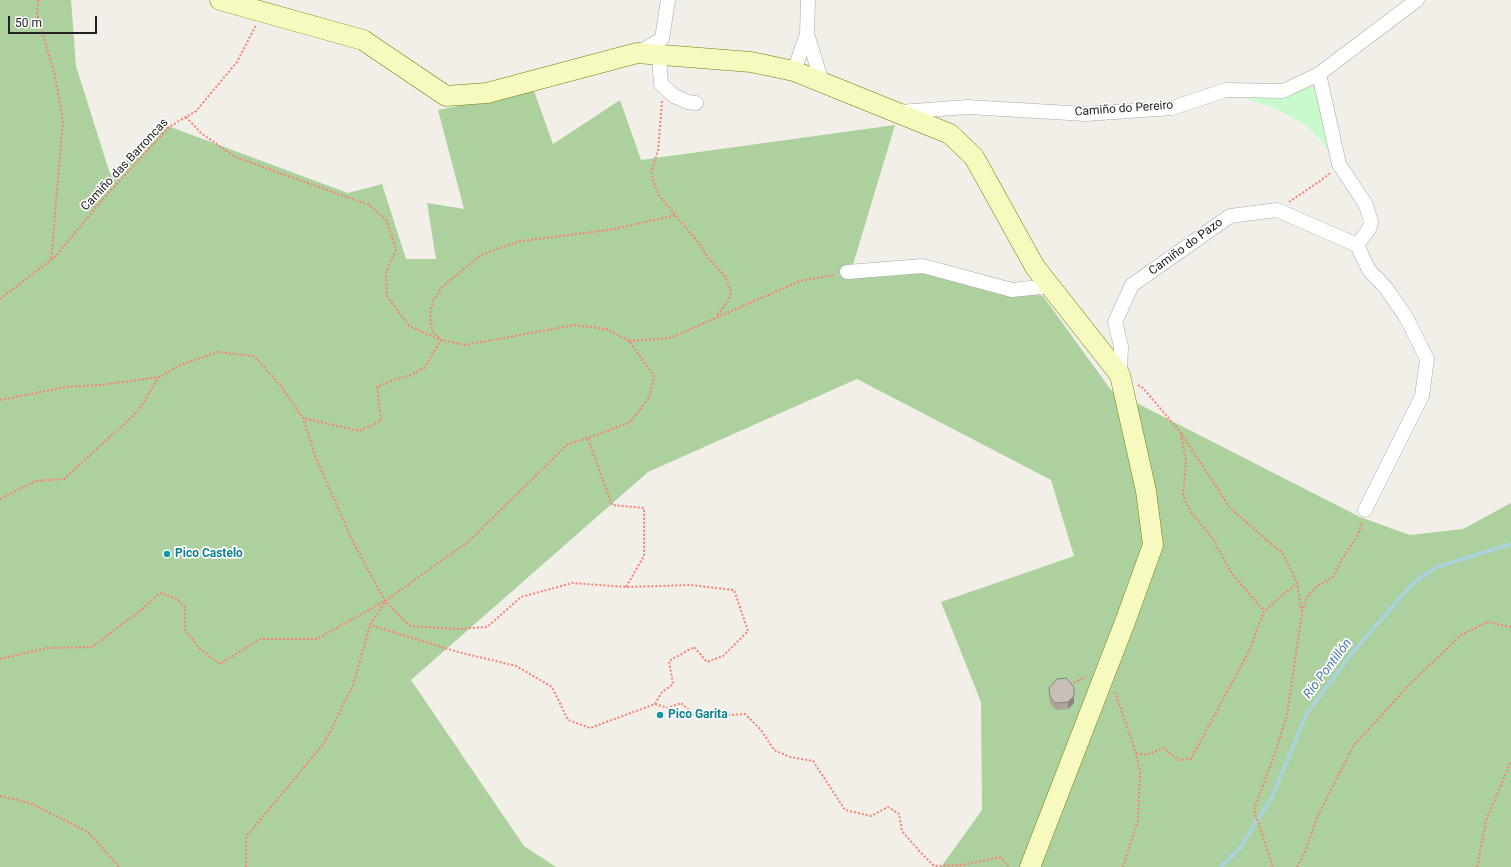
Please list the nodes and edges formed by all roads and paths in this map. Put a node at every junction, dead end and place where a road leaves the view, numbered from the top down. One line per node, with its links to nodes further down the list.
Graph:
1 (38, 0): 21 (path)
2 (220, 0): 6 (street)
3 (668, 0): 8 (street)
4 (808, 0): 7 (street)
5 (1417, 0): 11 (street, Camiño do Pereiro)
6 (263, 6): 8 (street); 16 (path, Camiño das Barroncas)
7 (807, 34): 10 (street); 12 (street)
8 (637, 53): 9 (street)
9 (659, 55): 10 (street); 13 (street)
10 (794, 71): 12 (street)
11 (1319, 74): 15 (street, Camiño do Pereiro); 17 (street)
12 (822, 82): 15 (street)
13 (661, 84): 14 (street); 19 (path)
14 (696, 103)
15 (896, 112): 23 (street)
16 (186, 117): 21 (path, Camiño das Barroncas); 26 (path)
17 (1339, 164): 18 (path); 20 (street)
18 (1277, 210): 20 (street); 28 (street, Camiño do Pazo)
19 (677, 215): 25 (path); 26 (path)
20 (1357, 245): 35 (street)
21 (51, 260): 24 (path, Camiño das Barroncas)
22 (847, 272): 23 (street); 25 (path)
23 (1050, 286): 28 (street)
24 (0, 299)
25 (717, 317): 27 (path)
26 (441, 340): 27 (path); 31 (path)
27 (629, 342): 33 (path)
28 (1120, 375): 32 (path); 52 (street)
29 (160, 376): 30 (path); 31 (path); 34 (path)
30 (0, 400)
31 (303, 418): 38 (path)
32 (1181, 433): 36 (path); 39 (path)
33 (588, 438): 37 (path); 38 (path)
34 (0, 499)
35 (1365, 510): 40 (path)
36 (1298, 583): 39 (path); 40 (path)
37 (626, 587): 38 (path); 45 (path)
38 (386, 601): 41 (path); 43 (path)
39 (1264, 611): 46 (path)
40 (1302, 613): 54 (path)
41 (370, 625): 45 (path); 50 (path)
42 (1511, 627): 55 (path)
43 (0, 659)
44 (1115, 692): 46 (path)
45 (655, 704): 51 (path)
46 (1136, 753): 53 (path)
47 (1511, 761): 56 (path)
48 (0, 796): 49 (path)
49 (119, 867)
50 (246, 867)
51 (1009, 867)
52 (1030, 867)
53 (1123, 867)
54 (1273, 867)
55 (1297, 867)
56 (1477, 867)

